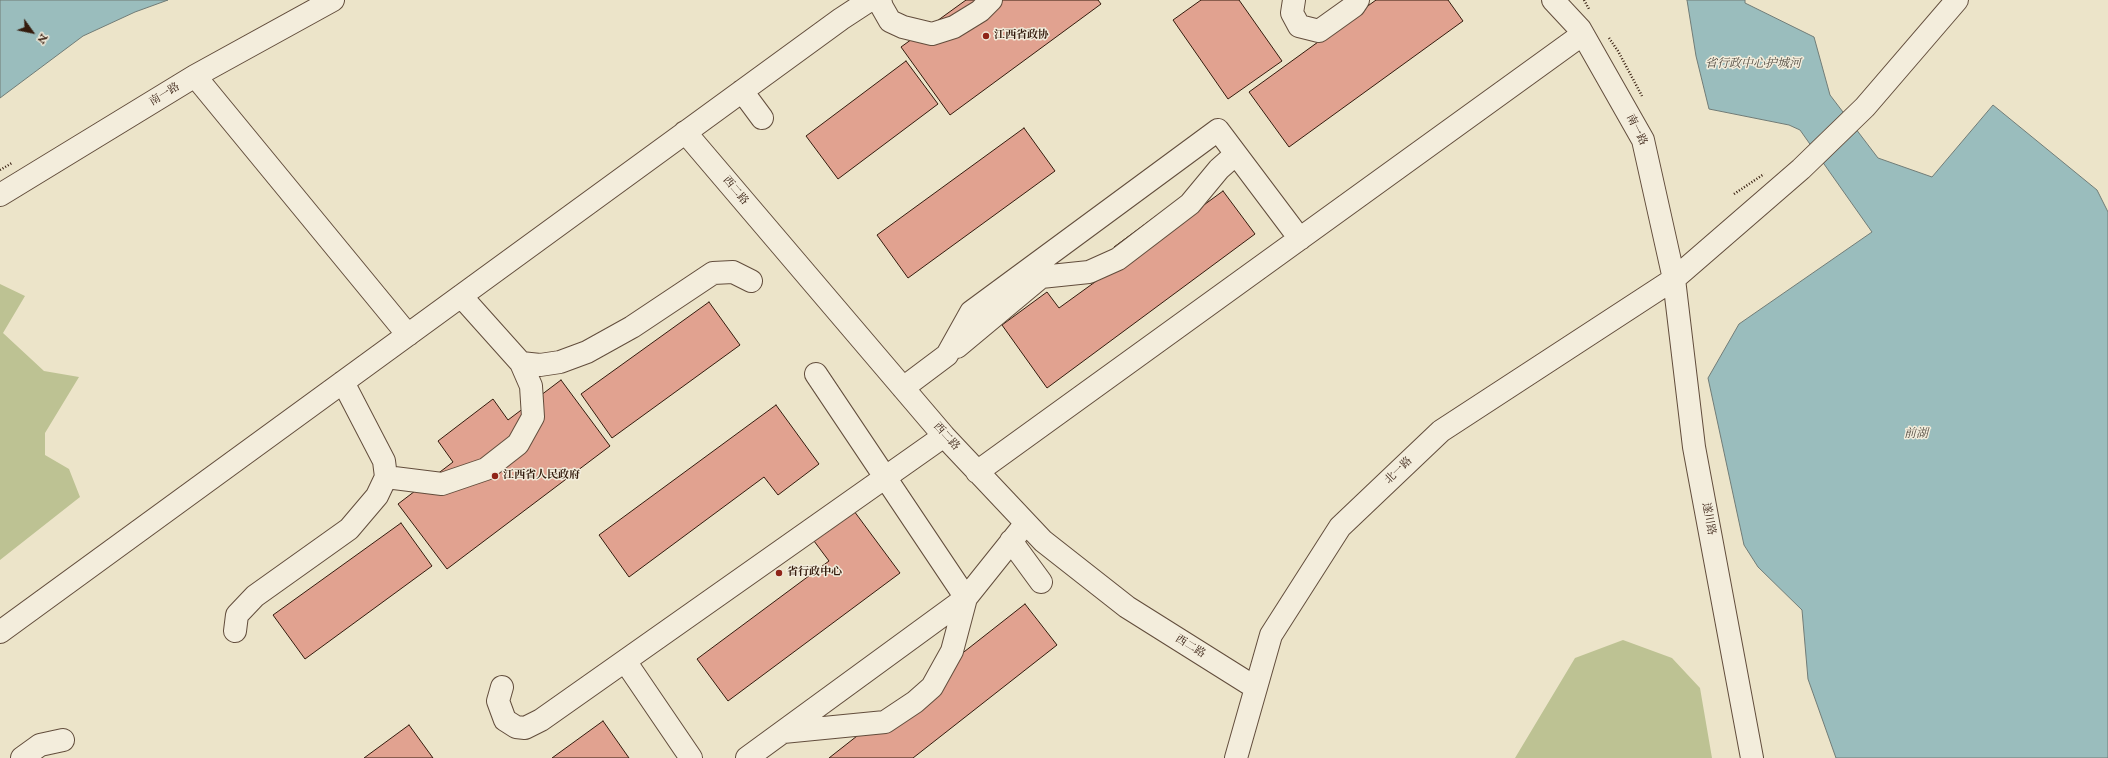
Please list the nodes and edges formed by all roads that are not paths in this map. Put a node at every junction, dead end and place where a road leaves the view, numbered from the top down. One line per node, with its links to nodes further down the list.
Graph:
1 (333, 0): 10 (street, 南一路)
2 (870, 0): 11 (street)
3 (880, 0): 4 (street)
4 (991, 0)
5 (1294, 0): 6 (street)
6 (1358, 0)
7 (1553, 0): 9 (street, 南一路)
8 (1957, 0): 17 (street, 北一路)
9 (1583, 34): 16 (street); 17 (street, 南一路)
10 (195, 76): 15 (street, 南一路); 20 (street)
11 (742, 91): 12 (street); 13 (street)
12 (762, 118)
13 (685, 132): 19 (street); 25 (street, 西二路)
14 (1236, 154): 16 (street); 21 (street); 21 (street)
15 (0, 195)
16 (1300, 239): 27 (street)
17 (1674, 279): 38 (street, 北一路); 45 (street, 遂川路)
18 (751, 281): 22 (street)
19 (461, 296): 20 (street); 22 (street)
20 (408, 335): 24 (street)
21 (947, 355): 25 (street)
22 (521, 363): 28 (street)
23 (816, 374): 29 (street)
24 (343, 382): 28 (street); 35 (street)
25 (903, 388): 26 (street, 西二路)
26 (944, 436): 27 (street, 西二路); 29 (street)
27 (977, 472): 30 (street, 西二路)
28 (386, 477): 34 (street)
29 (885, 478): 33 (street); 36 (street)
30 (1026, 523): 31 (street); 38 (street, 西二路)
31 (1011, 541): 32 (street); 33 (street)
32 (1041, 582)
33 (966, 598): 39 (street); 39 (street)
34 (235, 631)
35 (0, 632)
36 (625, 661): 37 (street); 42 (street)
37 (502, 687)
38 (1256, 688): 44 (street, 北一路)
39 (783, 732): 43 (street)
40 (63, 740): 41 (street)
41 (22, 758)
42 (691, 758)
43 (746, 758)
44 (1236, 758)
45 (1752, 758)

